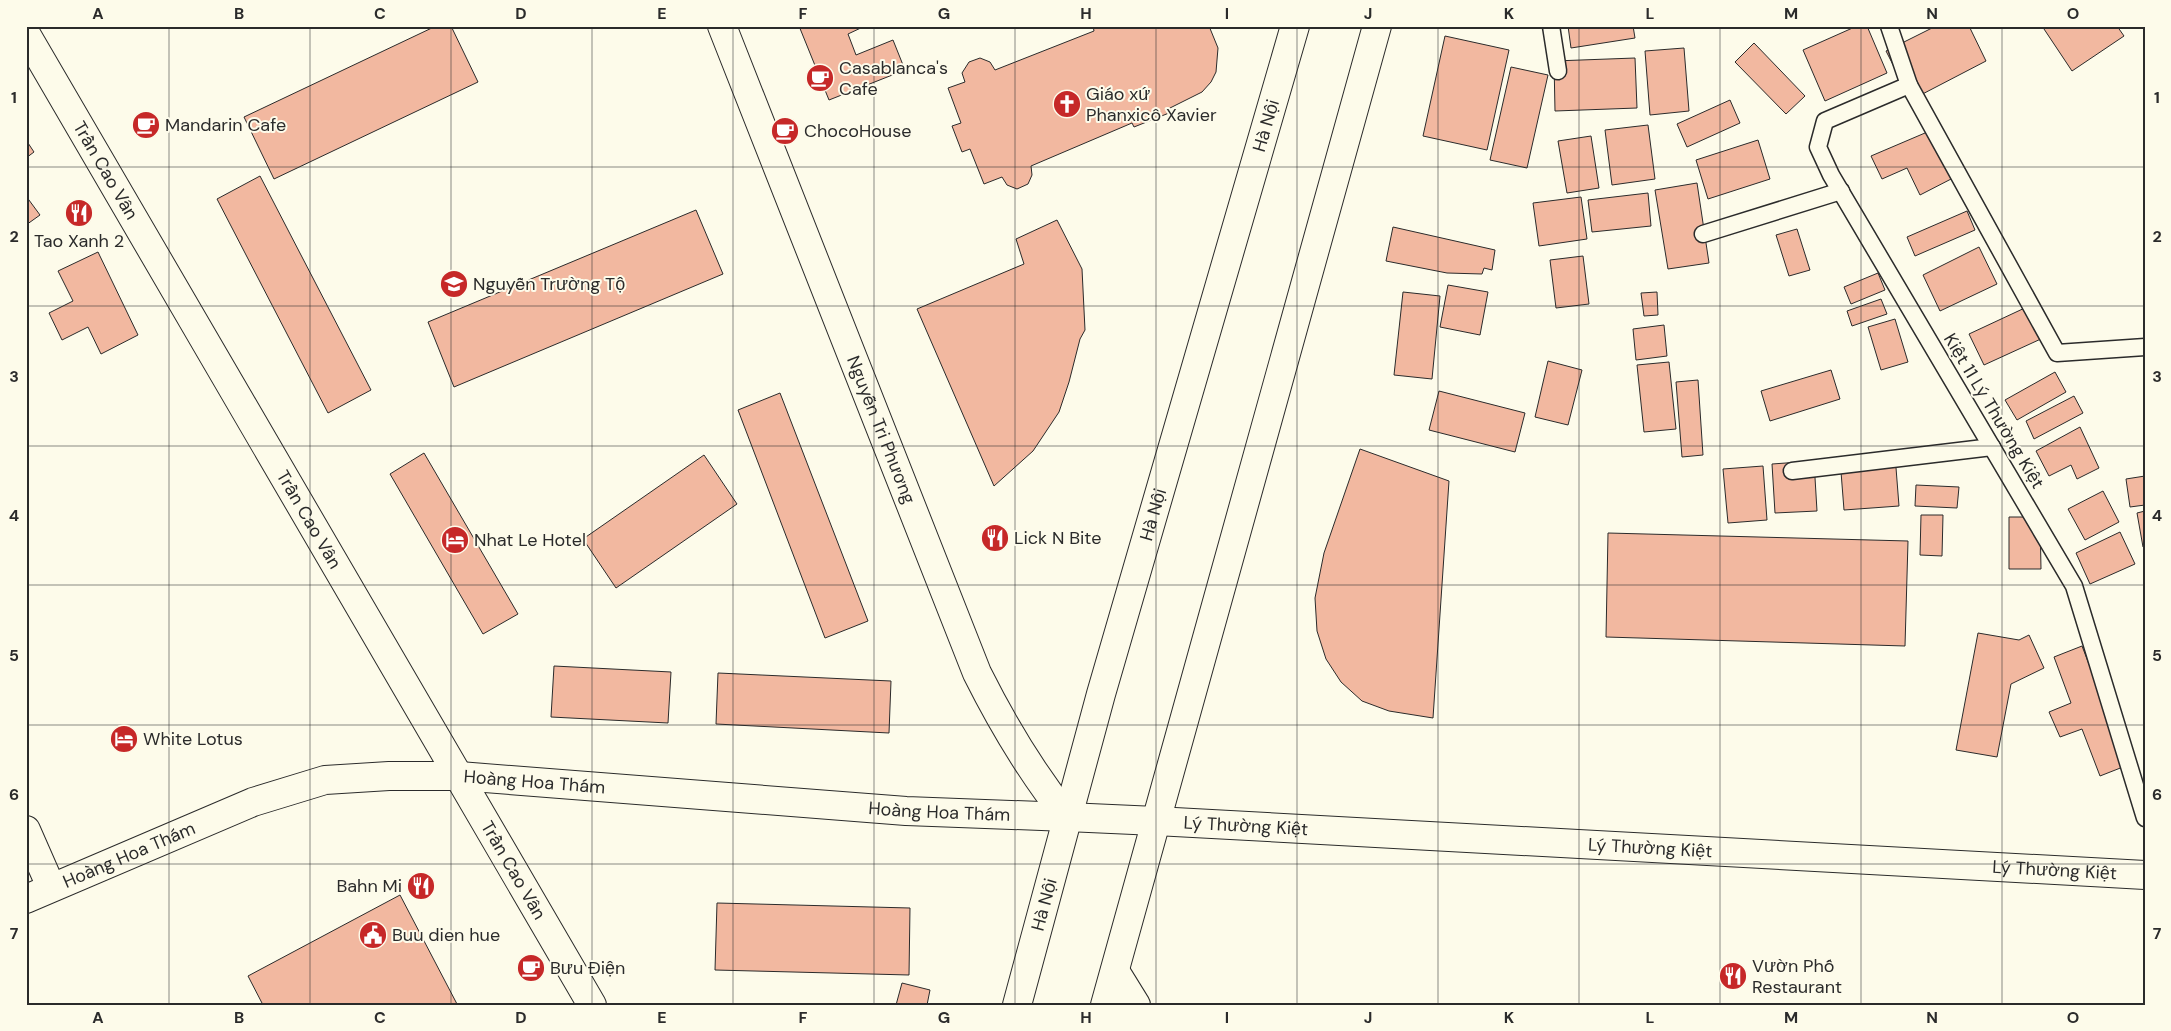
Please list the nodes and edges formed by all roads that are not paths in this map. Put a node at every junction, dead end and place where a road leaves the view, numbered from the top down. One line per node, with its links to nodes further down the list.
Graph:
1 (722, 26): 15 (street, Nguyễn Tri Phương)
2 (1296, 26): 15 (street, Hà Nội)
3 (1377, 26): 17 (street)
4 (1551, 26): 7 (lane)
5 (1889, 26): 8 (lane)
6 (26, 34): 14 (street, Trần Cao Vân)
7 (1558, 71)
8 (1910, 85): 9 (lane, Kiệt 11 Lý Thường Kiệt); 11 (lane)
9 (1840, 191): 10 (lane); 12 (lane, Kiệt 11 Lý Thường Kiệt)
10 (1703, 234)
11 (2145, 347)
12 (1992, 447): 13 (lane); 16 (lane, Kiệt 11 Lý Thường Kiệt)
13 (1792, 471)
14 (459, 776): 15 (street, Hoàng Hoa Thám); 20 (street, Hoàng Hoa Thám); 23 (street, Trần Cao Vân)
15 (1067, 818): 17 (street, Hoàng Hoa Thám); 24 (street, Hà Nội)
16 (2145, 818)
17 (1156, 821): 19 (street, Lý Thường Kiệt); 22 (street)
18 (26, 830): 20 (street)
19 (2145, 875)
20 (51, 887): 21 (street, Hoàng Hoa Thám)
21 (26, 899)
22 (1115, 971): 25 (street); 26 (street)
23 (592, 1005)
24 (1017, 1005)
25 (1105, 1005)
26 (1136, 1005)

